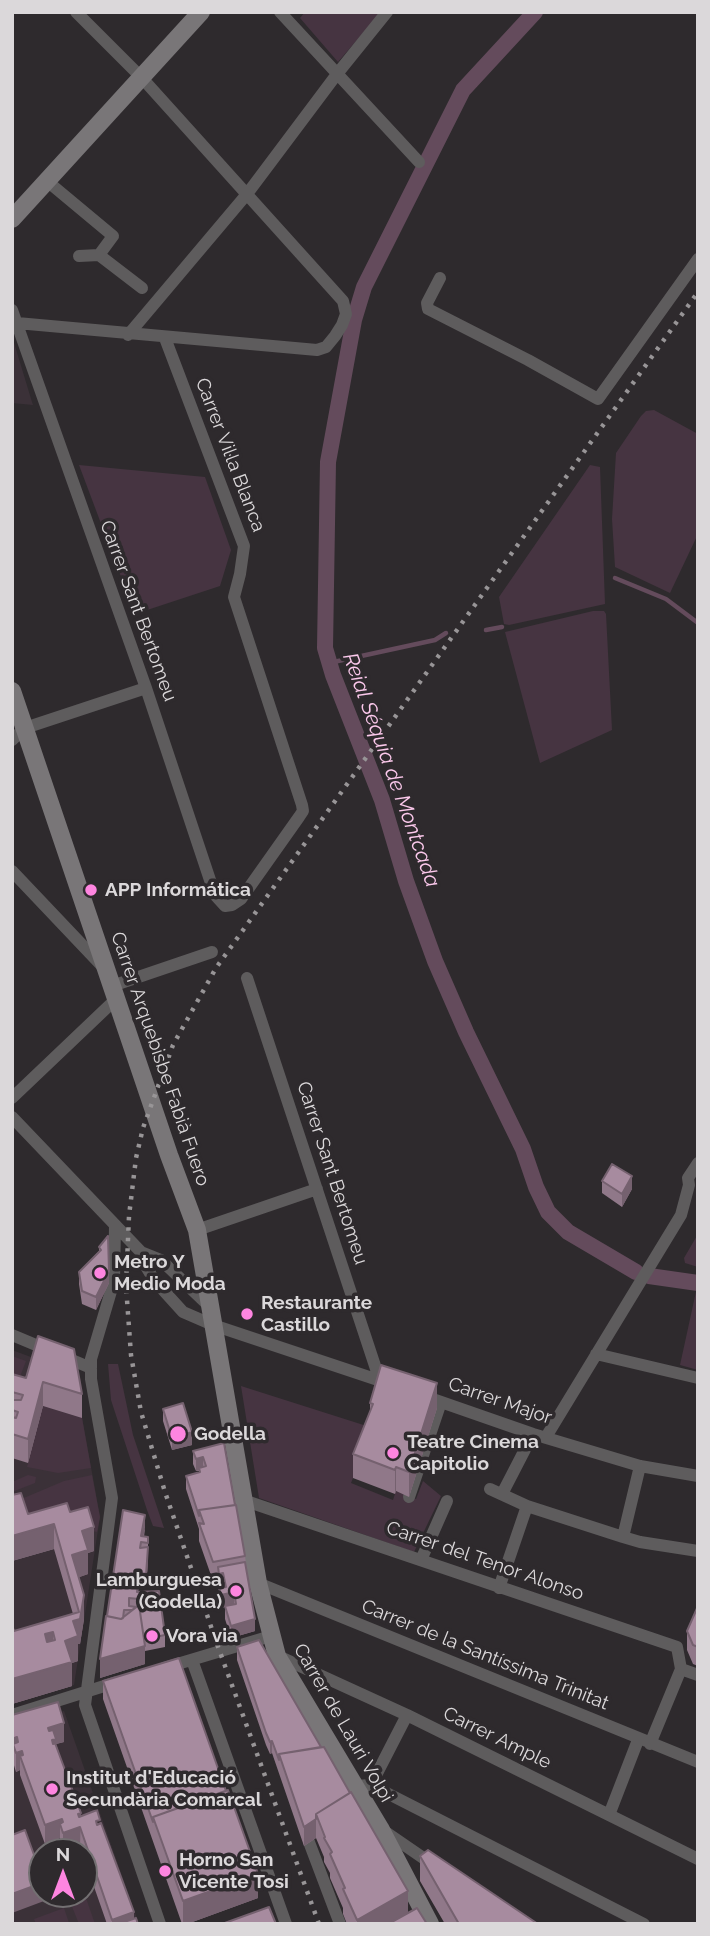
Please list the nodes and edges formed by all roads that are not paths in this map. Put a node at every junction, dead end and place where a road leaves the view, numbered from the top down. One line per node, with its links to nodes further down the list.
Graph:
1 (76, 12): 6 (street)
2 (201, 12): 6 (street)
3 (280, 12): 5 (street)
4 (387, 12): 5 (street)
5 (337, 74): 7 (street); 9 (street)
6 (142, 78): 8 (street); 9 (street)
7 (419, 162)
8 (47, 181): 10 (street); 11 (street)
9 (247, 194): 17 (street); 18 (street)
10 (12, 219)
11 (99, 255): 12 (street); 15 (street)
12 (79, 256)
13 (698, 259): 14 (street)
14 (440, 278)
15 (142, 288)
16 (15, 316): 17 (street); 19 (street, Carrer Sant Bertomeu)
17 (128, 335): 18 (street)
18 (164, 338): 23 (street, Carrer Vil·la Blanca)
19 (146, 688): 21 (street); 23 (street, Carrer Sant Bertomeu)
20 (12, 691): 21 (street, Carrer Arquebisbe Fabià Fuero)
21 (19, 734): 26 (street, Carrer Arquebisbe Fabià Fuero)
22 (12, 872): 26 (street)
23 (241, 899)
24 (212, 952): 26 (street)
25 (247, 978): 30 (street, Carrer Sant Bertomeu)
26 (112, 985): 27 (street); 32 (street, Carrer Arquebisbe Fabià Fuero)
27 (12, 1098)
28 (12, 1117): 31 (street)
29 (698, 1163): 37 (street)
30 (317, 1188): 32 (street); 40 (street, Carrer Sant Bertomeu)
31 (115, 1226): 33 (street); 38 (street)
32 (197, 1230): 34 (street, Carrer Arquebisbe Fabià Fuero)
33 (141, 1252): 34 (street); 35 (street, Carrer Major)
34 (210, 1307): 35 (street, Carrer Arquebisbe Fabià Fuero)
35 (213, 1325): 40 (street, Carrer Major); 46 (street, Carrer de Lauri Volpi)
36 (12, 1335): 38 (street)
37 (596, 1354): 39 (street); 42 (street)
38 (91, 1368): 61 (street)
39 (698, 1378)
40 (380, 1381): 41 (street, Carrer Major)
41 (441, 1402): 42 (street, Carrer Major); 45 (street)
42 (539, 1435): 43 (street, Carrer Major); 48 (street)
43 (640, 1466): 44 (street, Carrer Major); 49 (street)
44 (698, 1476)
45 (409, 1497)
46 (243, 1500): 51 (street, Carrer del Tenor Alonso); 52 (street, Carrer de Lauri Volpi)
47 (447, 1502): 51 (street)
48 (527, 1506): 49 (street); 53 (street)
49 (623, 1537): 50 (street)
50 (698, 1551)
51 (421, 1560): 53 (street, Carrer del Tenor Alonso)
52 (258, 1583): 54 (street, Carrer de Lauri Volpi); 64 (street, Carrer de la Santíssima Trinitat)
53 (499, 1588): 57 (street, Carrer del Tenor Alonso)
54 (271, 1636): 55 (street, Carrer de Lauri Volpi); 56 (street)
55 (277, 1656): 63 (street, Carrer Ample); 66 (street, Carrer de Lauri Volpi)
56 (192, 1660): 58 (street); 74 (street)
57 (681, 1669): 59 (street); 64 (street)
58 (155, 1671)
59 (698, 1675)
60 (130, 1678): 61 (street)
61 (86, 1691): 62 (street); 73 (street)
62 (12, 1715)
63 (407, 1715): 66 (street); 67 (street, Carrer Ample)
64 (644, 1742): 65 (street, Carrer de la Santíssima Trinitat); 67 (street)
65 (698, 1762)
66 (363, 1786): 68 (street, Carrer de Lauri Volpi); 76 (street)
67 (609, 1815): 70 (street, Carrer Ample)
68 (380, 1828): 71 (street); 72 (street, Carrer de Lauri Volpi)
69 (309, 1842): 75 (street)
70 (698, 1858)
71 (442, 1871)
72 (423, 1921)
73 (160, 1924)
74 (286, 1924)
75 (340, 1924)
76 (644, 1924)

